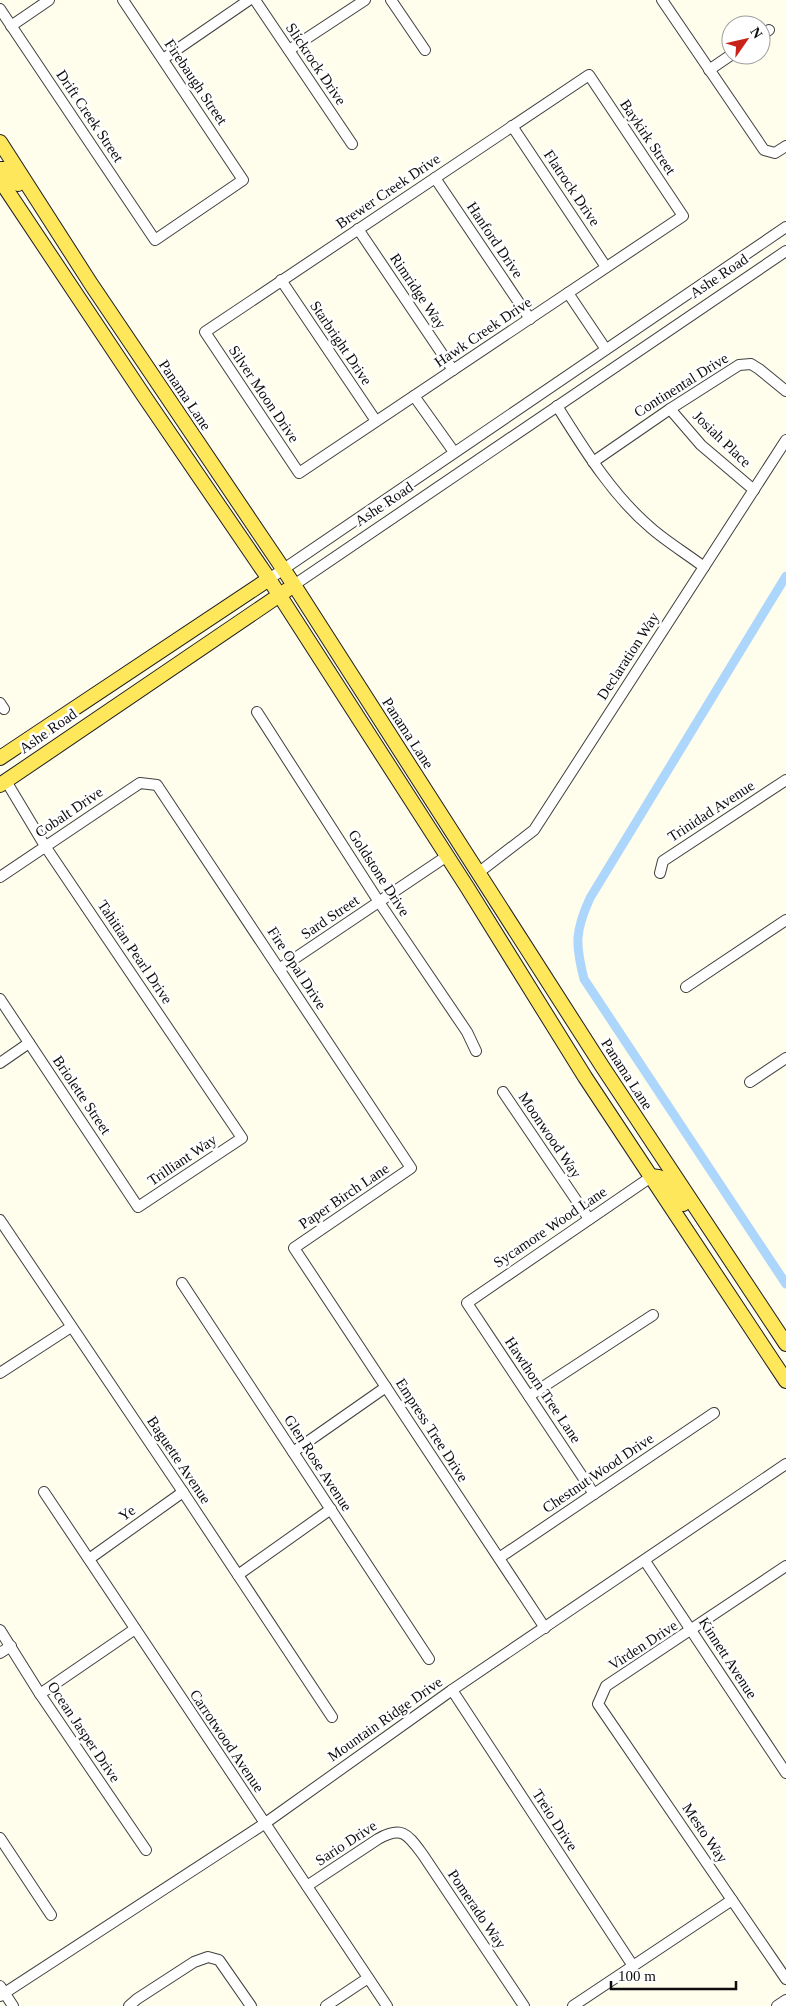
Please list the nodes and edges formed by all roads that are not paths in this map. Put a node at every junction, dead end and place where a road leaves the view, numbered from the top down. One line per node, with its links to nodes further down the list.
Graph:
1 (49, 0): 9 (street)
2 (123, 0): 12 (street, Firebaugh Street)
3 (249, 0): 12 (street)
4 (255, 0): 10 (street, Slickrock Drive)
5 (365, 0): 10 (street)
6 (391, 0): 11 (street)
7 (662, 0): 14 (street)
8 (0, 9): 9 (street, Drift Creek Street)
9 (11, 26): 23 (street, Drift Creek Street)
10 (289, 50): 18 (street, Slickrock Drive)
11 (425, 50)
12 (162, 59): 23 (street, Firebaugh Street)
13 (721, 62): 14 (street)
14 (709, 70): 19 (street)
15 (589, 75): 16 (street, Brewer Creek Drive); 24 (street, Baykirk Street)
16 (512, 126): 21 (street, Brewer Creek Drive); 29 (street, Flatrock Drive)
17 (0, 142): 25 (main road, Panama Lane)
18 (352, 144)
19 (786, 146)
20 (0, 168): 25 (main road)
21 (435, 178): 27 (street, Brewer Creek Drive); 32 (street, Hanford Drive)
22 (0, 180): 48 (main road)
23 (243, 180)
24 (683, 216): 29 (street, Hawk Creek Drive)
25 (50, 223): 47 (main road, Panama Lane)
26 (786, 227): 34 (street, Ashe Road)
27 (358, 229): 30 (street, Brewer Creek Drive); 35 (street, Rimridge Way)
28 (786, 250): 38 (street, Ashe Road)
29 (606, 267): 31 (street, Hawk Creek Drive)
30 (282, 280): 33 (street, Brewer Creek Drive); 40 (street, Starbright Drive)
31 (568, 293): 32 (street, Hawk Creek Drive); 34 (street)
32 (530, 319): 35 (street, Hawk Creek Drive)
33 (205, 332): 44 (street, Silver Moon Drive)
34 (605, 348): 42 (street, Ashe Road)
35 (453, 370): 37 (street, Hawk Creek Drive)
36 (786, 392): 39 (street, Continental Drive)
37 (414, 396): 40 (street, Hawk Creek Drive); 42 (street)
38 (557, 406): 43 (street); 49 (street, Ashe Road)
39 (670, 409): 43 (street, Continental Drive); 45 (street, Josiah Place)
40 (376, 422): 44 (street, Hawk Creek Drive)
41 (786, 440): 45 (street, Declaration Way)
42 (454, 452): 47 (street, Ashe Road)
43 (593, 462): 46 (street)
44 (299, 473)
45 (754, 490): 46 (street, Declaration Way)
46 (704, 566): 61 (street, Declaration Way)
47 (283, 568): 48 (street, Ashe Road); 49 (main road, Panama Lane)
48 (269, 579): 50 (main road); 51 (main road, Ashe Road)
49 (294, 585): 50 (main road, Ashe Road); 61 (main road, Panama Lane)
50 (279, 595): 54 (main road, Ashe Road); 60 (main road)
51 (136, 667): 53 (main road, Ashe Road); 54 (main road)
52 (257, 712): 64 (street, Goldstone Drive)
53 (64, 716): 55 (main road, Ashe Road); 57 (main road)
54 (74, 733): 57 (main road, Ashe Road)
55 (0, 758)
56 (786, 780): 62 (street, Trinidad Avenue)
57 (3, 783): 59 (street, Tahitian Pearl Drive)
58 (157, 785): 59 (street, Cobalt Drive); 66 (street, Fire Opal Drive)
59 (45, 846): 63 (street, Cobalt Drive); 75 (street, Tahitian Pearl Drive)
60 (447, 856): 61 (main road); 64 (street, Sard Street); 77 (main road)
61 (478, 873): 80 (main road, Panama Lane)
62 (660, 873)
63 (0, 877)
64 (378, 902): 66 (street, Sard Street); 70 (street, Goldstone Drive)
65 (786, 920): 67 (street)
66 (279, 968): 76 (street, Fire Opal Drive)
67 (686, 987)
68 (0, 999): 69 (street, Briolette Street)
69 (29, 1043): 72 (street); 78 (street, Briolette Street)
70 (476, 1051)
71 (786, 1058): 73 (street)
72 (0, 1063)
73 (750, 1082)
74 (503, 1092): 79 (street, Moonwood Way)
75 (242, 1138): 78 (street, Trilliant Way)
76 (411, 1168): 82 (street, Paper Birch Lane)
77 (651, 1177): 79 (street, Sycamore Wood Lane); 80 (main road); 89 (main road)
78 (138, 1207)
79 (589, 1219): 84 (street, Sycamore Wood Lane)
80 (704, 1219): 87 (main road, Panama Lane)
81 (0, 1220): 86 (street, Baguette Avenue)
82 (294, 1248): 90 (street, Empress Tree Drive)
83 (182, 1283): 93 (street, Glen Rose Avenue)
84 (466, 1303): 91 (street, Hawthorn Tree Lane)
85 (653, 1315): 91 (street)
86 (70, 1327): 88 (street); 96 (street, Baguette Avenue)
87 (786, 1344)
88 (0, 1373)
89 (786, 1381)
90 (386, 1387): 93 (street); 99 (street, Empress Tree Drive)
91 (529, 1396): 97 (street, Hawthorn Tree Lane)
92 (714, 1413): 97 (street, Chestnut Wood Drive)
93 (293, 1452): 98 (street, Glen Rose Avenue)
94 (786, 1464): 101 (street, Mountain Ridge Drive)
95 (44, 1492): 100 (street, Carrotwood Avenue)
96 (184, 1492): 100 (street, Ye); 103 (street, Baguette Avenue)
97 (594, 1494): 99 (street, Chestnut Wood Drive)
98 (331, 1509): 103 (street); 110 (street, Glen Rose Avenue)
99 (499, 1558): 104 (street, Empress Tree Drive)
100 (89, 1559): 106 (street, Carrotwood Avenue)
101 (645, 1561): 104 (street, Mountain Ridge Drive); 107 (street, Kinnett Avenue)
102 (786, 1566): 107 (street, Virden Drive)
103 (238, 1575): 114 (street, Baguette Avenue)
104 (545, 1628): 111 (street, Mountain Ridge Drive)
105 (0, 1630): 108 (street, Ocean Jasper Drive)
106 (135, 1630): 112 (street); 116 (street, Carrotwood Avenue)
107 (692, 1630): 113 (street, Virden Drive); 115 (street, Kinnett Avenue)
108 (11, 1646): 109 (street); 112 (street, Ocean Jasper Drive)
109 (0, 1653)
110 (429, 1659)
111 (452, 1690): 116 (street, Mountain Ridge Drive); 123 (street, Treio Drive)
112 (40, 1694): 119 (street, Ocean Jasper Drive)
113 (598, 1704): 121 (street, Mesto Way)
114 (332, 1718)
115 (786, 1773)
116 (264, 1824): 120 (street, Carrotwood Avenue); 126 (street, Mountain Ridge Drive)
117 (402, 1832): 120 (street, Sario Drive); 133 (street, Pomerado Way)
118 (0, 1838): 122 (street)
119 (146, 1850)
120 (307, 1886): 124 (street, Carrotwood Avenue)
121 (732, 1900): 123 (street); 125 (street, Mesto Way)
122 (51, 1914)
123 (633, 1966): 134 (street)
124 (368, 1978): 131 (street); 132 (street, Carrotwood Avenue)
125 (786, 1979)
126 (2, 1992): 128 (street)
127 (786, 2000): 135 (street)
128 (13, 2006)
129 (129, 2006): 130 (street)
130 (250, 2006)
131 (326, 2006)
132 (387, 2006)
133 (524, 2006)
134 (573, 2006)
135 (777, 2006)

